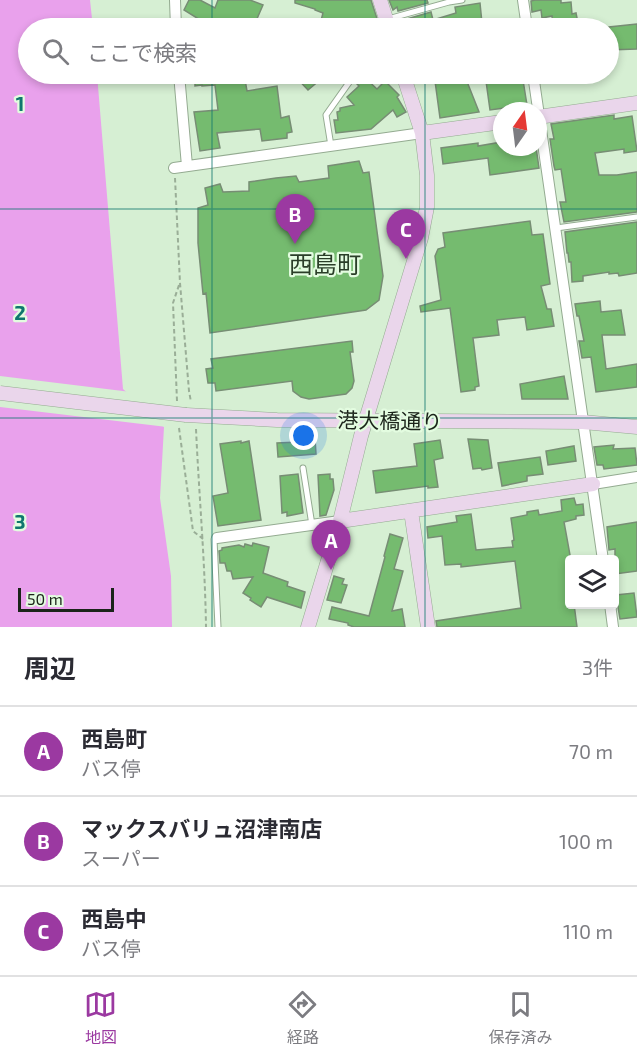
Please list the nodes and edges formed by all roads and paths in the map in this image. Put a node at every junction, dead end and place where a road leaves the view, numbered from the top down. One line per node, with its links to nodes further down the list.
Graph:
1 (175, 0): 5 (street)
2 (380, 0): 6 (street)
3 (462, 0): 7 (lane)
4 (523, 0): 8 (street)
5 (176, 18)
6 (385, 18)
7 (404, 18)
8 (526, 18)
9 (180, 84): 20 (street)
10 (348, 84): 18 (lane)
11 (406, 84): 17 (street)
12 (534, 84): 13 (street)
13 (537, 102)
14 (637, 103): 15 (street)
15 (547, 116)
16 (493, 123): 17 (street)
17 (422, 133): 18 (street); 26 (street)
18 (330, 146): 20 (street)
19 (545, 156): 23 (street)
20 (187, 166): 21 (street)
21 (174, 168): 25 (path)
22 (637, 217): 23 (lane)
23 (556, 228): 27 (street)
24 (0, 393): 25 (street, 港大橋通り, bridge)
25 (189, 409): 26 (street, 港大橋通り)
26 (366, 419): 27 (street, 港大橋通り); 34 (street)
27 (583, 422): 28 (street, 港大橋通り); 32 (street)
28 (637, 427)
29 (196, 428): 39 (path)
30 (303, 468): 35 (lane)
31 (637, 477): 32 (street)
32 (593, 484): 33 (street); 37 (street)
33 (411, 511): 34 (street); 42 (street)
34 (339, 521): 35 (street); 41 (street)
35 (312, 525): 36 (street)
36 (217, 538): 40 (lane)
37 (602, 555)
38 (611, 609): 43 (street)
39 (206, 627)
40 (218, 627)
41 (308, 627)
42 (428, 627)
43 (613, 627)

